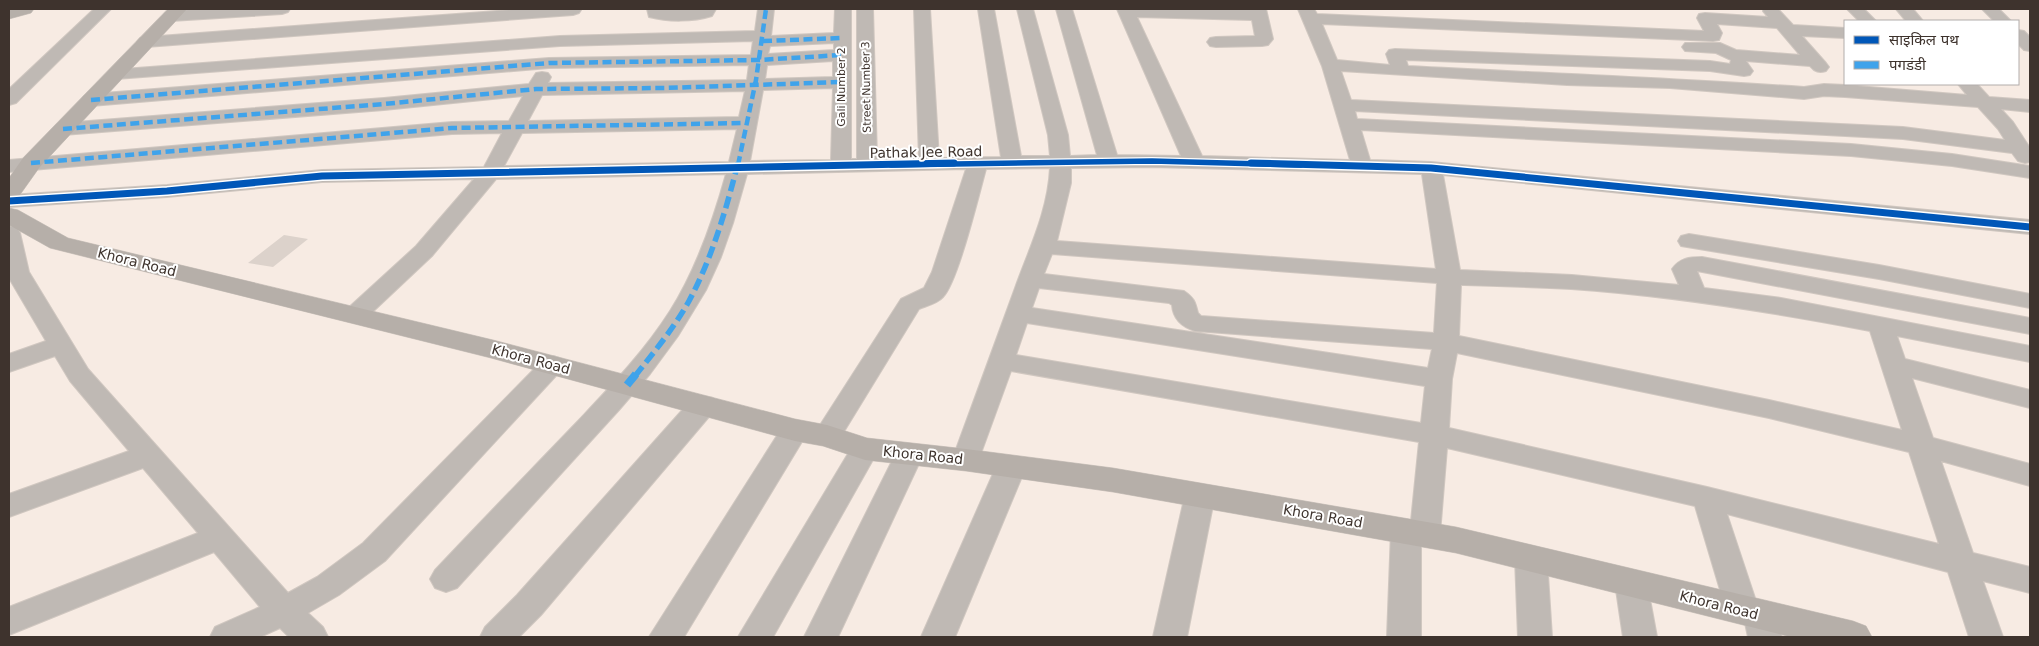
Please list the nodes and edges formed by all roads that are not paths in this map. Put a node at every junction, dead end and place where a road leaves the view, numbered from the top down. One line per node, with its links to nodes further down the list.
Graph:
1 (26, 9): 21 (street)
2 (103, 9): 51 (street)
3 (282, 9): 19 (street)
4 (573, 9): 31 (street); 32 (street)
5 (655, 9): 6 (street)
6 (708, 9)
7 (766, 9): 30 (street)
8 (842, 9): 35 (street, Gali Number 2)
9 (865, 9): 71 (street, Street Number 3)
10 (922, 9): 67 (street)
11 (986, 9): 65 (street)
12 (1025, 9): 66 (street)
13 (1064, 9): 61 (street)
14 (1769, 9): 26 (street)
15 (1856, 9): 23 (street)
16 (1904, 9): 24 (street)
17 (1990, 9): 25 (street)
18 (1126, 10): 20 (street); 62 (street)
19 (174, 12): 32 (street)
20 (1259, 12): 33 (street)
21 (9, 14)
22 (1312, 20): 26 (street); 28 (street); 41 (street)
23 (1867, 20)
24 (1914, 20)
25 (2002, 20)
26 (1784, 27): 27 (street); 38 (street)
27 (1844, 33)
28 (1386, 35): 36 (street); 39 (street)
29 (2019, 36): 34 (street)
30 (762, 39): 31 (street); 35 (street); 37 (street)
31 (560, 41): 40 (street); 43 (street)
32 (146, 42): 43 (street)
33 (1216, 42)
34 (2030, 46)
35 (841, 47): 37 (street); 44 (street, Gali Number 2)
36 (1732, 55): 38 (street); 42 (street)
37 (759, 60): 40 (street); 47 (street)
38 (1814, 61): 50 (street)
39 (1398, 63): 41 (street); 42 (street); 49 (street)
40 (549, 64): 48 (street); 52 (street)
41 (1330, 65): 56 (street)
42 (1744, 71): 49 (street)
43 (116, 74): 52 (street)
44 (841, 82): 47 (street); 70 (street, Gali Number 2)
45 (1932, 85): 53 (street)
46 (1968, 85): 54 (street)
47 (753, 86): 48 (street); 57 (street)
48 (536, 89): 58 (street); 59 (street)
49 (1755, 89): 50 (street)
50 (1845, 91): 53 (street)
51 (9, 99)
52 (91, 100): 59 (street)
53 (1946, 100): 54 (street)
54 (1983, 103): 55 (street); 60 (street)
55 (2030, 106)
56 (1346, 115): 60 (street); 68 (street); 72 (street)
57 (747, 123): 58 (street); 74 (street)
58 (516, 126): 63 (street); 76 (street)
59 (63, 129): 63 (street)
60 (2020, 148): 73 (street)
61 (1109, 162): 62 (street, Pathak Jee Road); 66 (street, Pathak Jee Road)
62 (1194, 162): 72 (street, Pathak Jee Road)
63 (31, 163): 69 (street); 79 (street)
64 (978, 163): 65 (street, Pathak Jee Road); 67 (street, Pathak Jee Road); 107 (street)
65 (1012, 163): 66 (street, Pathak Jee Road)
66 (1061, 163): 85 (street)
67 (929, 164): 71 (street, Pathak Jee Road)
68 (1977, 164): 77 (street); 78 (street)
69 (9, 166)
70 (842, 166): 71 (street, Pathak Jee Road); 74 (street, Pathak Jee Road)
71 (867, 166)
72 (1362, 166): 75 (street, Pathak Jee Road)
73 (2030, 166)
74 (738, 167): 76 (street, Pathak Jee Road); 102 (street)
75 (1431, 168): 82 (street, Pathak Jee Road); 86 (street)
76 (491, 172): 80 (street, Pathak Jee Road); 91 (street)
77 (2030, 172)
78 (2030, 183)
79 (9, 194)
80 (9, 201)
81 (9, 215): 91 (street, Khora Road)
82 (2030, 227)
83 (9, 233): 95 (street)
84 (1689, 241): 89 (street)
85 (1044, 247): 86 (street); 87 (street)
86 (1448, 277): 88 (street); 94 (street)
87 (1030, 280): 90 (street); 94 (street)
88 (1695, 294): 92 (street); 93 (street)
89 (2030, 301)
90 (1018, 314): 97 (street); 101 (street)
91 (355, 315): 99 (street, Khora Road)
92 (1880, 324): 96 (street); 100 (street)
93 (2030, 326)
94 (1446, 342): 101 (street); 108 (street)
95 (61, 345): 98 (street); 110 (street)
96 (2030, 354)
97 (1001, 361): 106 (street); 112 (street)
98 (9, 363)
99 (554, 365): 102 (street, Khora Road); 125 (street)
100 (1893, 365): 103 (street); 108 (street)
101 (1439, 379): 106 (street)
102 (627, 385): 104 (street, Khora Road); 122 (street)
103 (2030, 399)
104 (702, 405): 105 (street, Khora Road); 130 (street)
105 (795, 430): 107 (street, Khora Road); 131 (street)
106 (1434, 435): 116 (street); 118 (street)
107 (827, 436): 109 (street, Khora Road)
108 (1921, 445): 114 (street); 121 (street)
109 (865, 449): 111 (street, Khora Road); 132 (street)
110 (149, 455): 117 (street); 119 (street)
111 (909, 455): 112 (street, Khora Road); 133 (street)
112 (966, 460): 113 (street, Khora Road)
113 (1011, 467): 115 (street, Khora Road); 134 (street)
114 (2030, 475)
115 (1200, 495): 118 (street, Khora Road); 135 (street)
116 (1707, 498): 121 (street); 127 (street)
117 (9, 506)
118 (1416, 532): 120 (street, Khora Road); 136 (street)
119 (220, 537): 125 (street); 126 (street)
120 (1531, 559): 124 (street, Khora Road); 137 (street)
121 (1960, 562): 123 (street); 140 (street)
122 (446, 579)
123 (2030, 580)
124 (1631, 583): 127 (street, Khora Road); 138 (street)
125 (284, 610): 128 (street); 129 (street)
126 (9, 621)
127 (1755, 621): 139 (street, Khora Road)
128 (226, 637)
129 (311, 637)
130 (497, 637)
131 (666, 637)
132 (755, 637)
133 (821, 637)
134 (938, 637)
135 (1170, 637)
136 (1404, 637)
137 (1535, 637)
138 (1640, 637)
139 (1853, 637)
140 (1986, 637)

